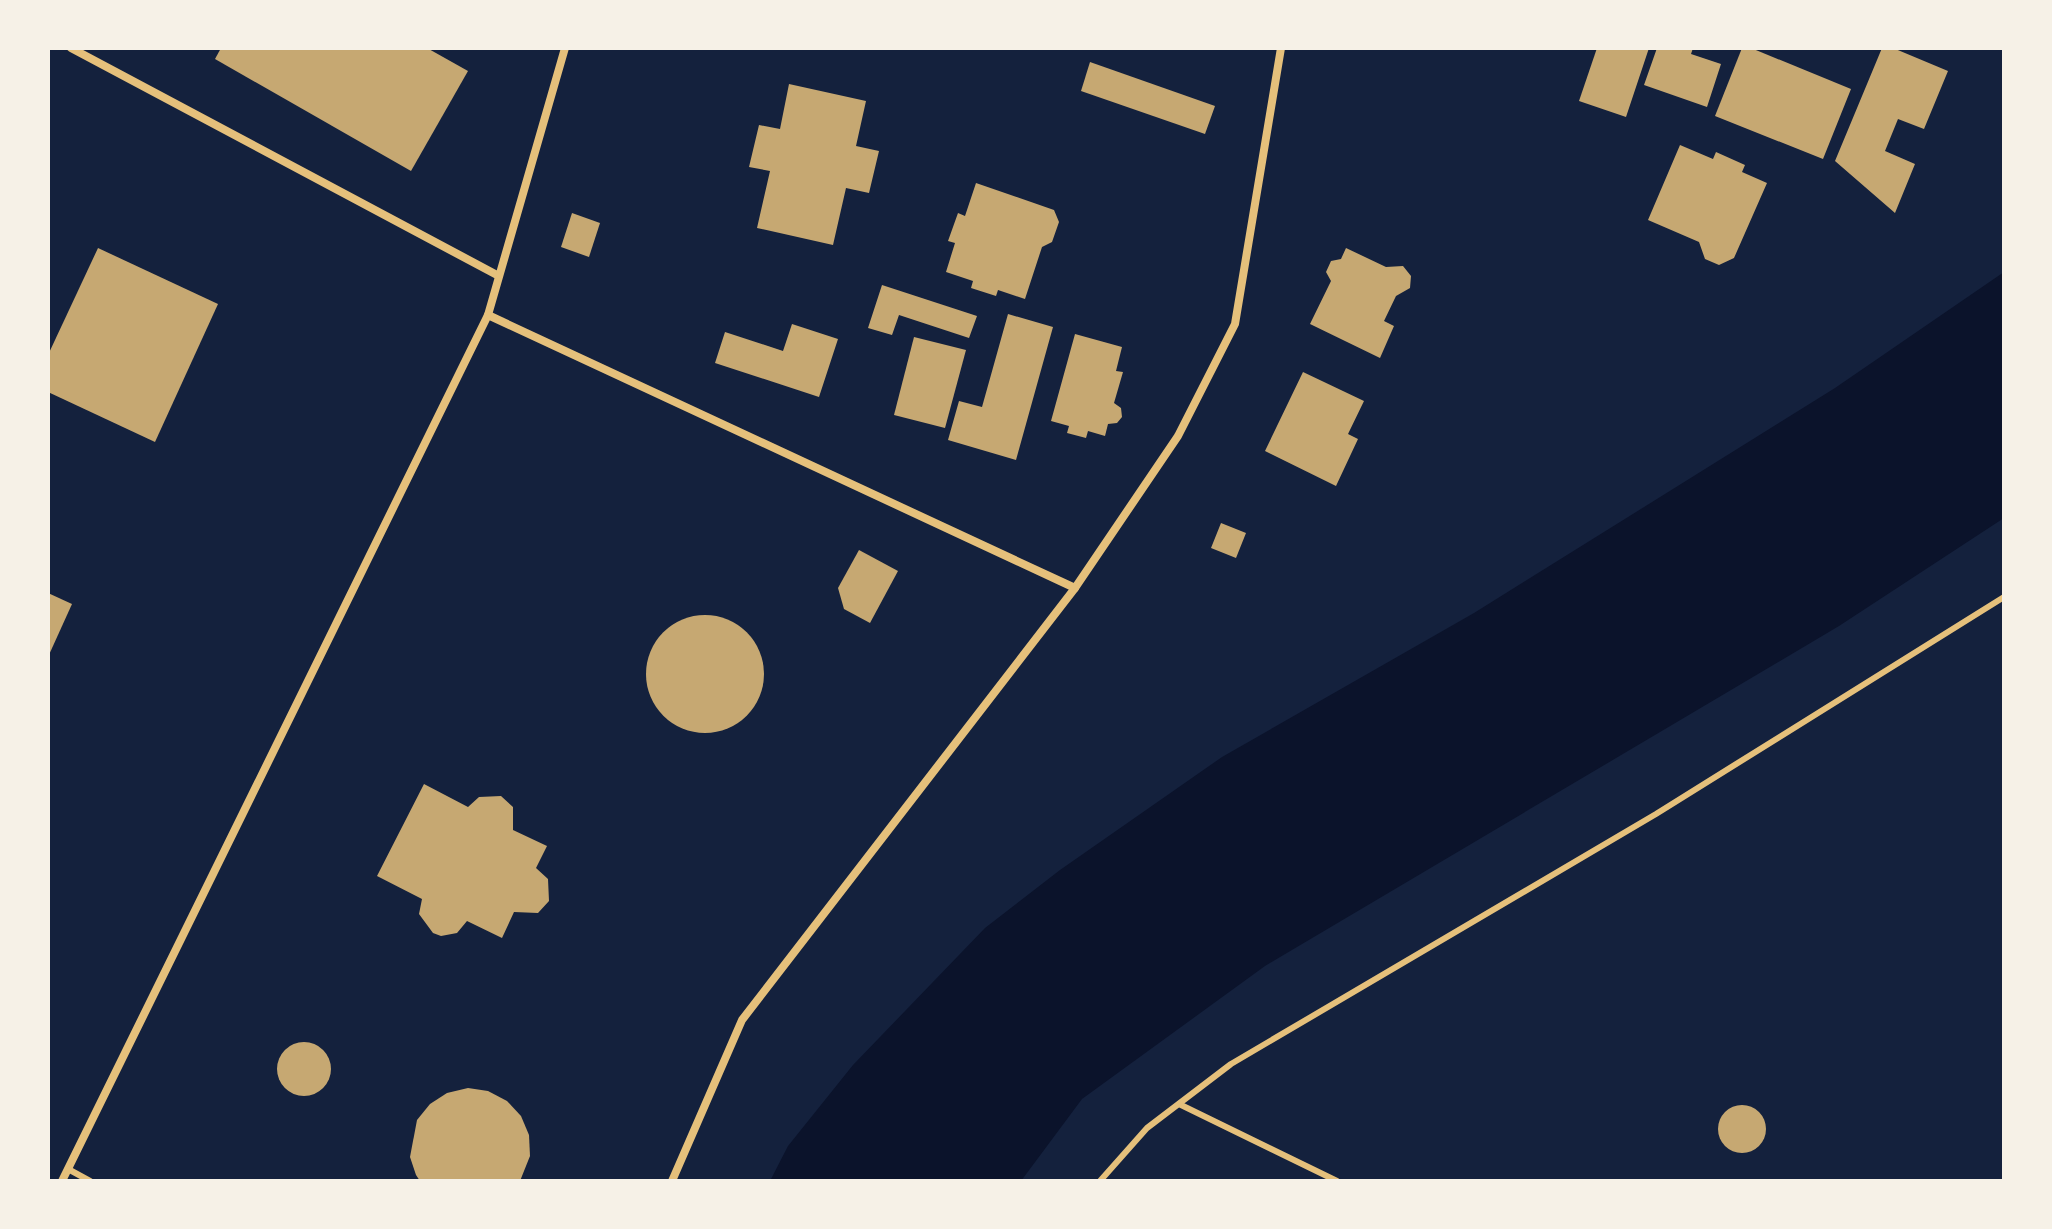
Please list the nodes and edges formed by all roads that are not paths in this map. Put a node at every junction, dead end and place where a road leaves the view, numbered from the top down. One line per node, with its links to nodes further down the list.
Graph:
1 (71, 48): 4 (street)
2 (565, 48): 4 (street)
3 (1281, 48): 6 (street)
4 (497, 275): 5 (street)
5 (488, 315): 6 (street); 9 (street)
6 (1075, 588): 12 (street)
7 (2004, 597): 8 (lane)
8 (1179, 1104): 13 (lane); 14 (lane)
9 (68, 1169): 10 (street); 11 (lane)
10 (62, 1181)
11 (90, 1181)
12 (672, 1181)
13 (1100, 1181)
14 (1337, 1181)

